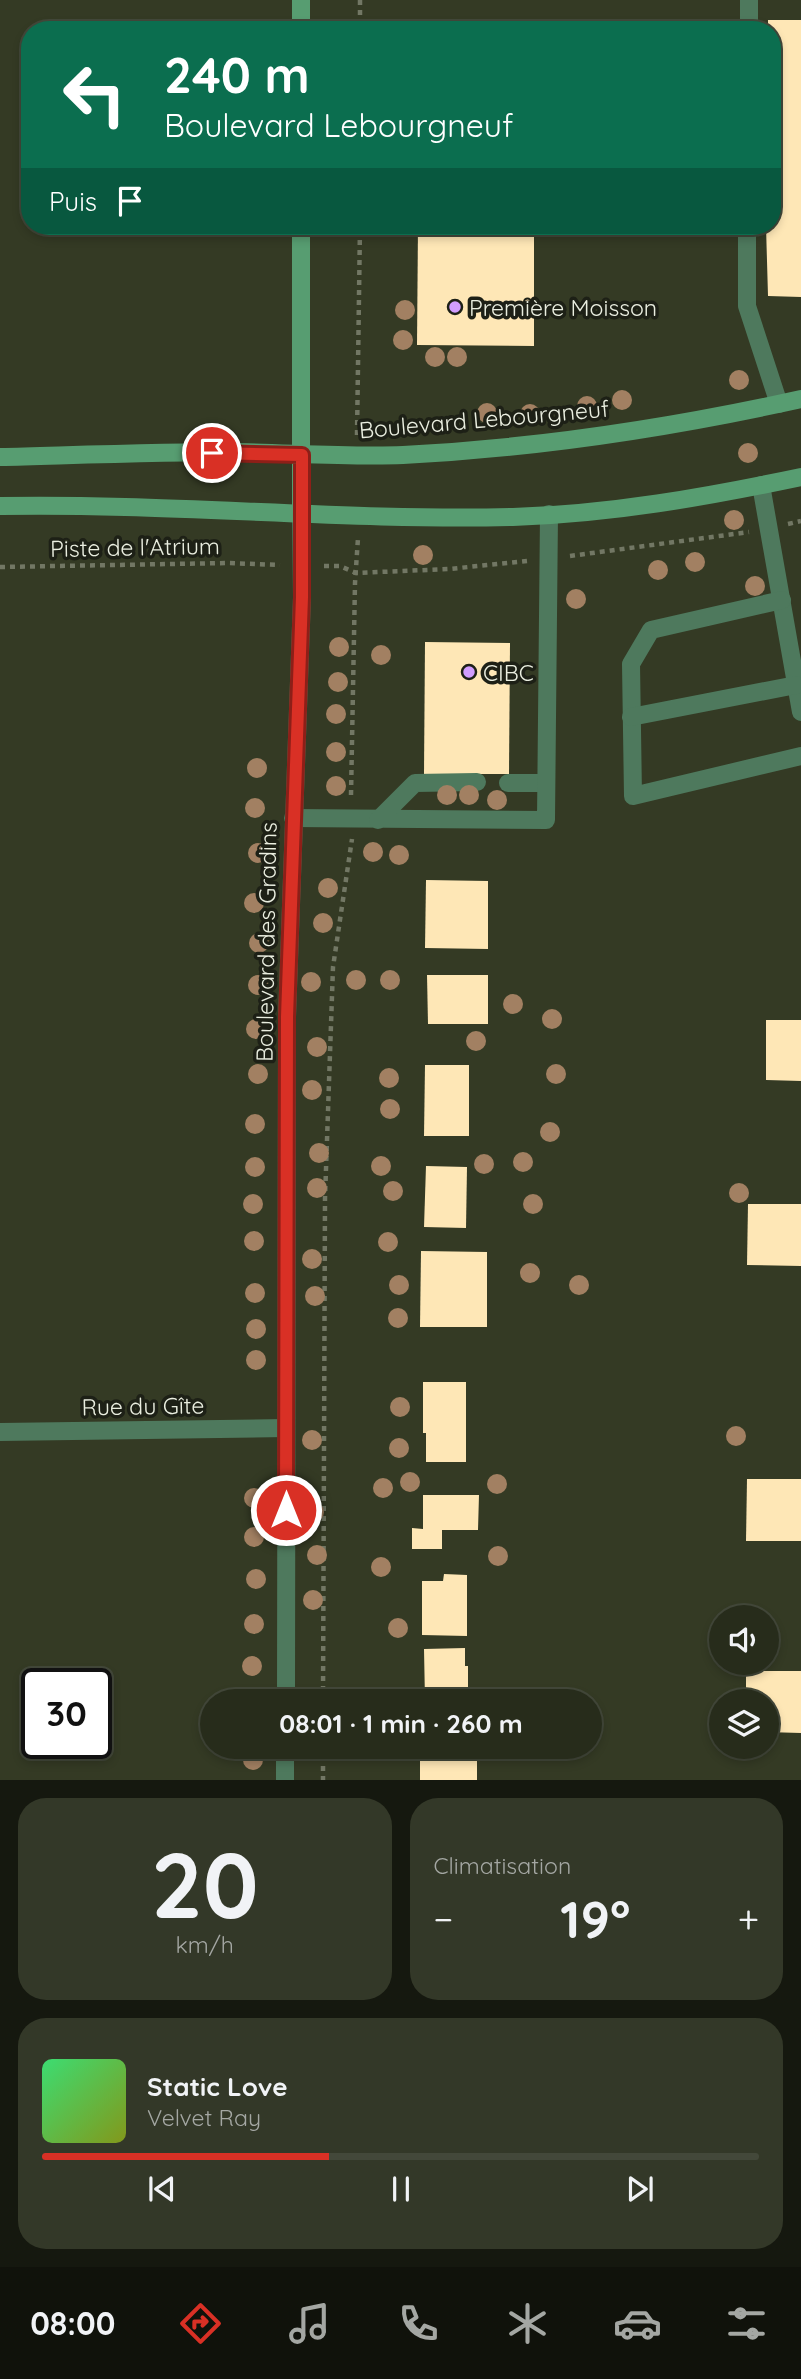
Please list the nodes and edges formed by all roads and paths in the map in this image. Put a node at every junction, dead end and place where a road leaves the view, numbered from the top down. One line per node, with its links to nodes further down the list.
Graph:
1 (301, 0): 4 (main road)
2 (360, 0): 5 (path)
3 (749, 0): 6 (street)
4 (301, 21)
5 (360, 21)
6 (749, 21)
7 (302, 235): 13 (main road, Boulevard des Gradins)
8 (360, 235): 12 (path)
9 (747, 235): 11 (street)
10 (801, 399): 11 (main road, Boulevard Lebourgneuf)
11 (779, 404): 13 (main road, Boulevard Lebourgneuf)
12 (356, 414)
13 (302, 455): 14 (main road, Boulevard Lebourgneuf); 18 (main road, Boulevard des Gradins)
14 (0, 457)
15 (801, 477): 16 (main road)
16 (761, 485): 19 (main road); 23 (street)
17 (0, 506): 18 (main road)
18 (301, 513): 19 (main road); 31 (street, Boulevard des Gradins)
19 (549, 514): 30 (street)
20 (358, 547): 32 (path)
21 (271, 565): 22 (path, Piste de l'Atrium)
22 (0, 567)
23 (782, 600): 24 (street); 26 (street)
24 (796, 685): 25 (street); 26 (street)
25 (801, 712)
26 (631, 717): 27 (street)
27 (801, 756)
28 (477, 782): 33 (street)
29 (508, 783): 30 (street)
30 (546, 783): 33 (street)
31 (293, 818): 32 (street); 34 (street, Boulevard des Gradins)
32 (350, 820): 33 (street); 37 (path)
33 (378, 820)
34 (286, 1428): 35 (street, Rue du Gîte); 36 (street, Boulevard des Gradins)
35 (0, 1432)
36 (286, 1689)
37 (323, 1689)
38 (285, 1759): 40 (street)
39 (323, 1759): 41 (path)
40 (285, 1780)
41 (323, 1780)

